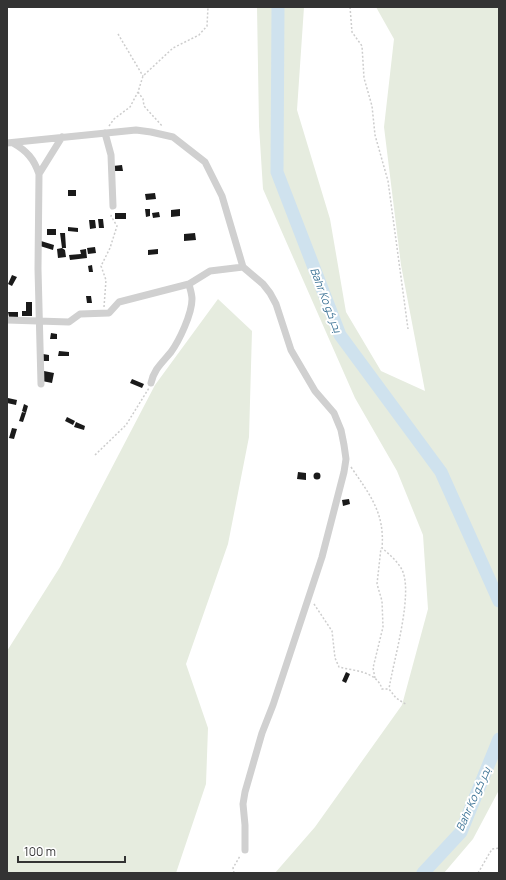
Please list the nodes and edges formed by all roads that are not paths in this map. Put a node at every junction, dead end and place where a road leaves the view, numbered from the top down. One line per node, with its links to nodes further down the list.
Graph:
1 (105, 133): 2 (street); 5 (street); 6 (street)
2 (62, 136): 3 (street); 4 (street)
3 (10, 143): 4 (street)
4 (39, 174): 9 (street)
5 (113, 206)
6 (242, 267): 7 (street); 12 (street)
7 (189, 284): 9 (street); 10 (street)
8 (7, 320): 9 (street)
9 (40, 322): 11 (street)
10 (151, 383)
11 (41, 384)
12 (245, 850)

